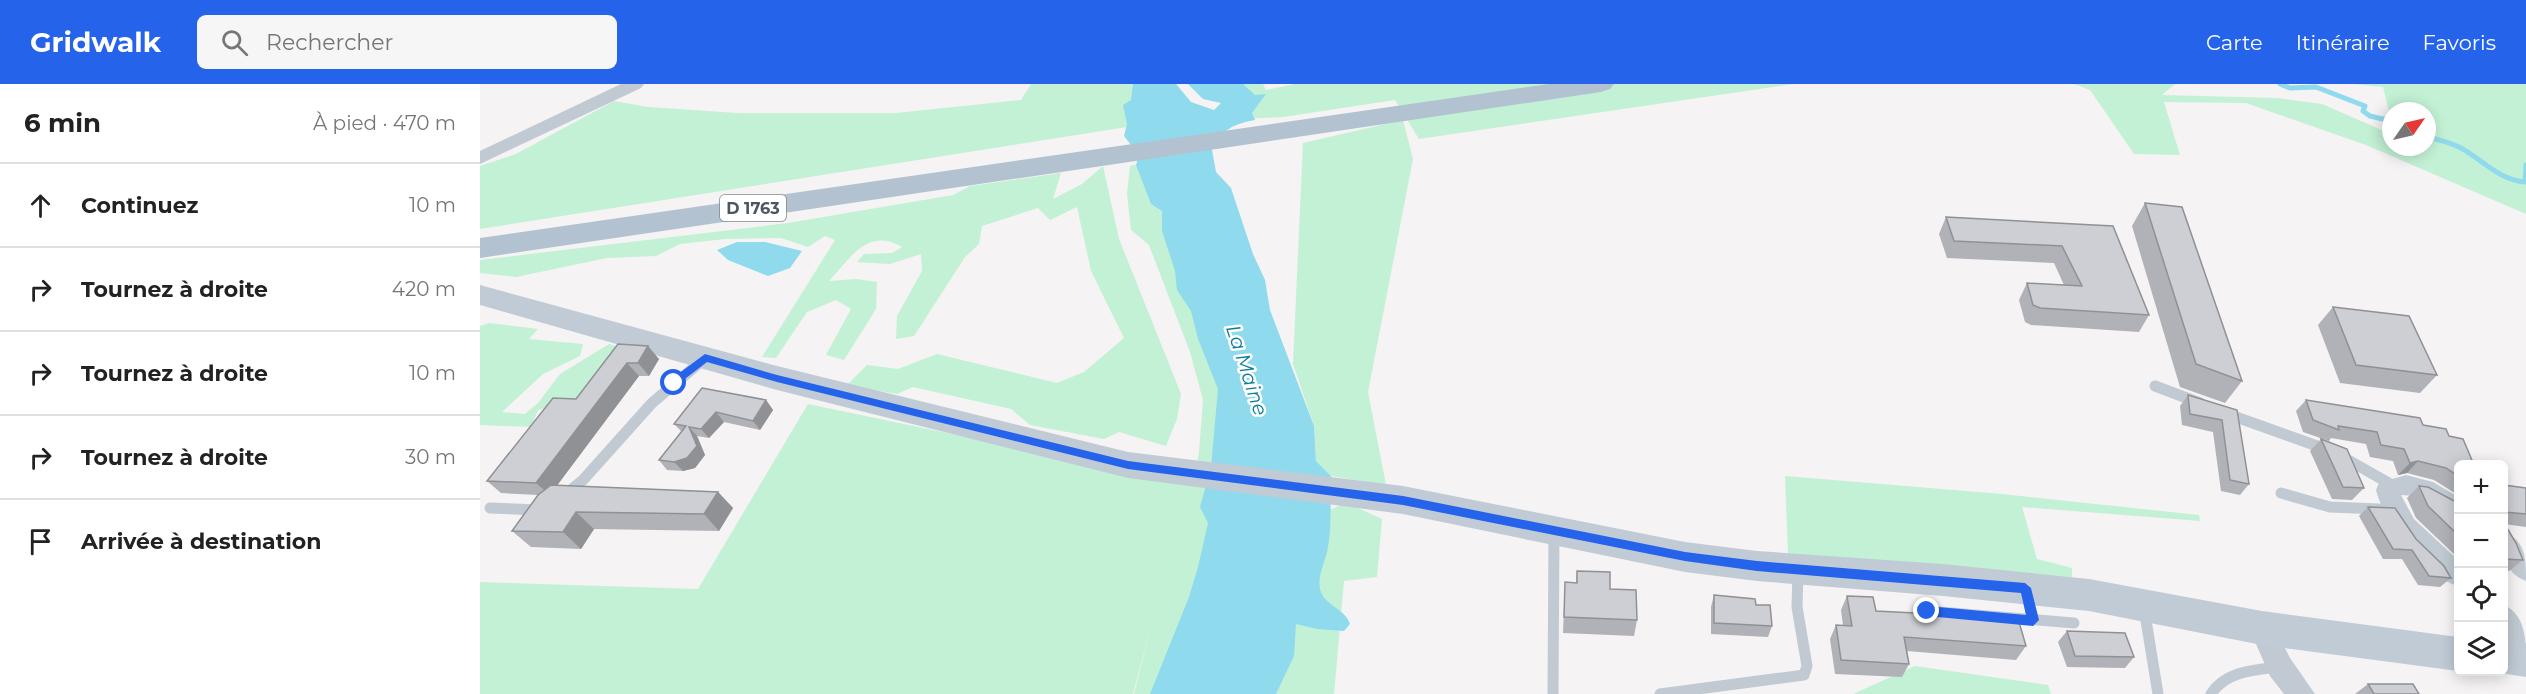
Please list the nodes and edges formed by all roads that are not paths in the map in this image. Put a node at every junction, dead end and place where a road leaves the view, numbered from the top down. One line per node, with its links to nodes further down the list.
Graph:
1 (635, 84): 3 (street)
2 (1601, 84): 4 (main road, D 1763)
3 (480, 158)
4 (480, 248)
5 (480, 295): 6 (street)
6 (705, 358): 11 (lane); 12 (street)
7 (2155, 386): 9 (lane)
8 (2281, 493): 9 (lane)
9 (2394, 498): 10 (street); 16 (street)
10 (2454, 506)
11 (490, 508)
12 (1554, 530): 14 (street); 28 (lane)
13 (2508, 548): 15 (street)
14 (1798, 569): 17 (street); 29 (lane)
15 (2526, 570)
16 (2454, 572)
17 (2029, 604): 18 (street); 19 (lane); 21 (lane)
18 (2143, 605): 22 (street); 30 (lane)
19 (1927, 611)
20 (2507, 622): 23 (street)
21 (2074, 623)
22 (2262, 627): 24 (street); 27 (street)
23 (2526, 651)
24 (2454, 653)
25 (2508, 658): 26 (street)
26 (2526, 660)
27 (2280, 667): 31 (lane); 32 (street)
28 (1553, 694)
29 (1660, 694)
30 (2158, 694)
31 (2211, 694)
32 (2301, 694)

